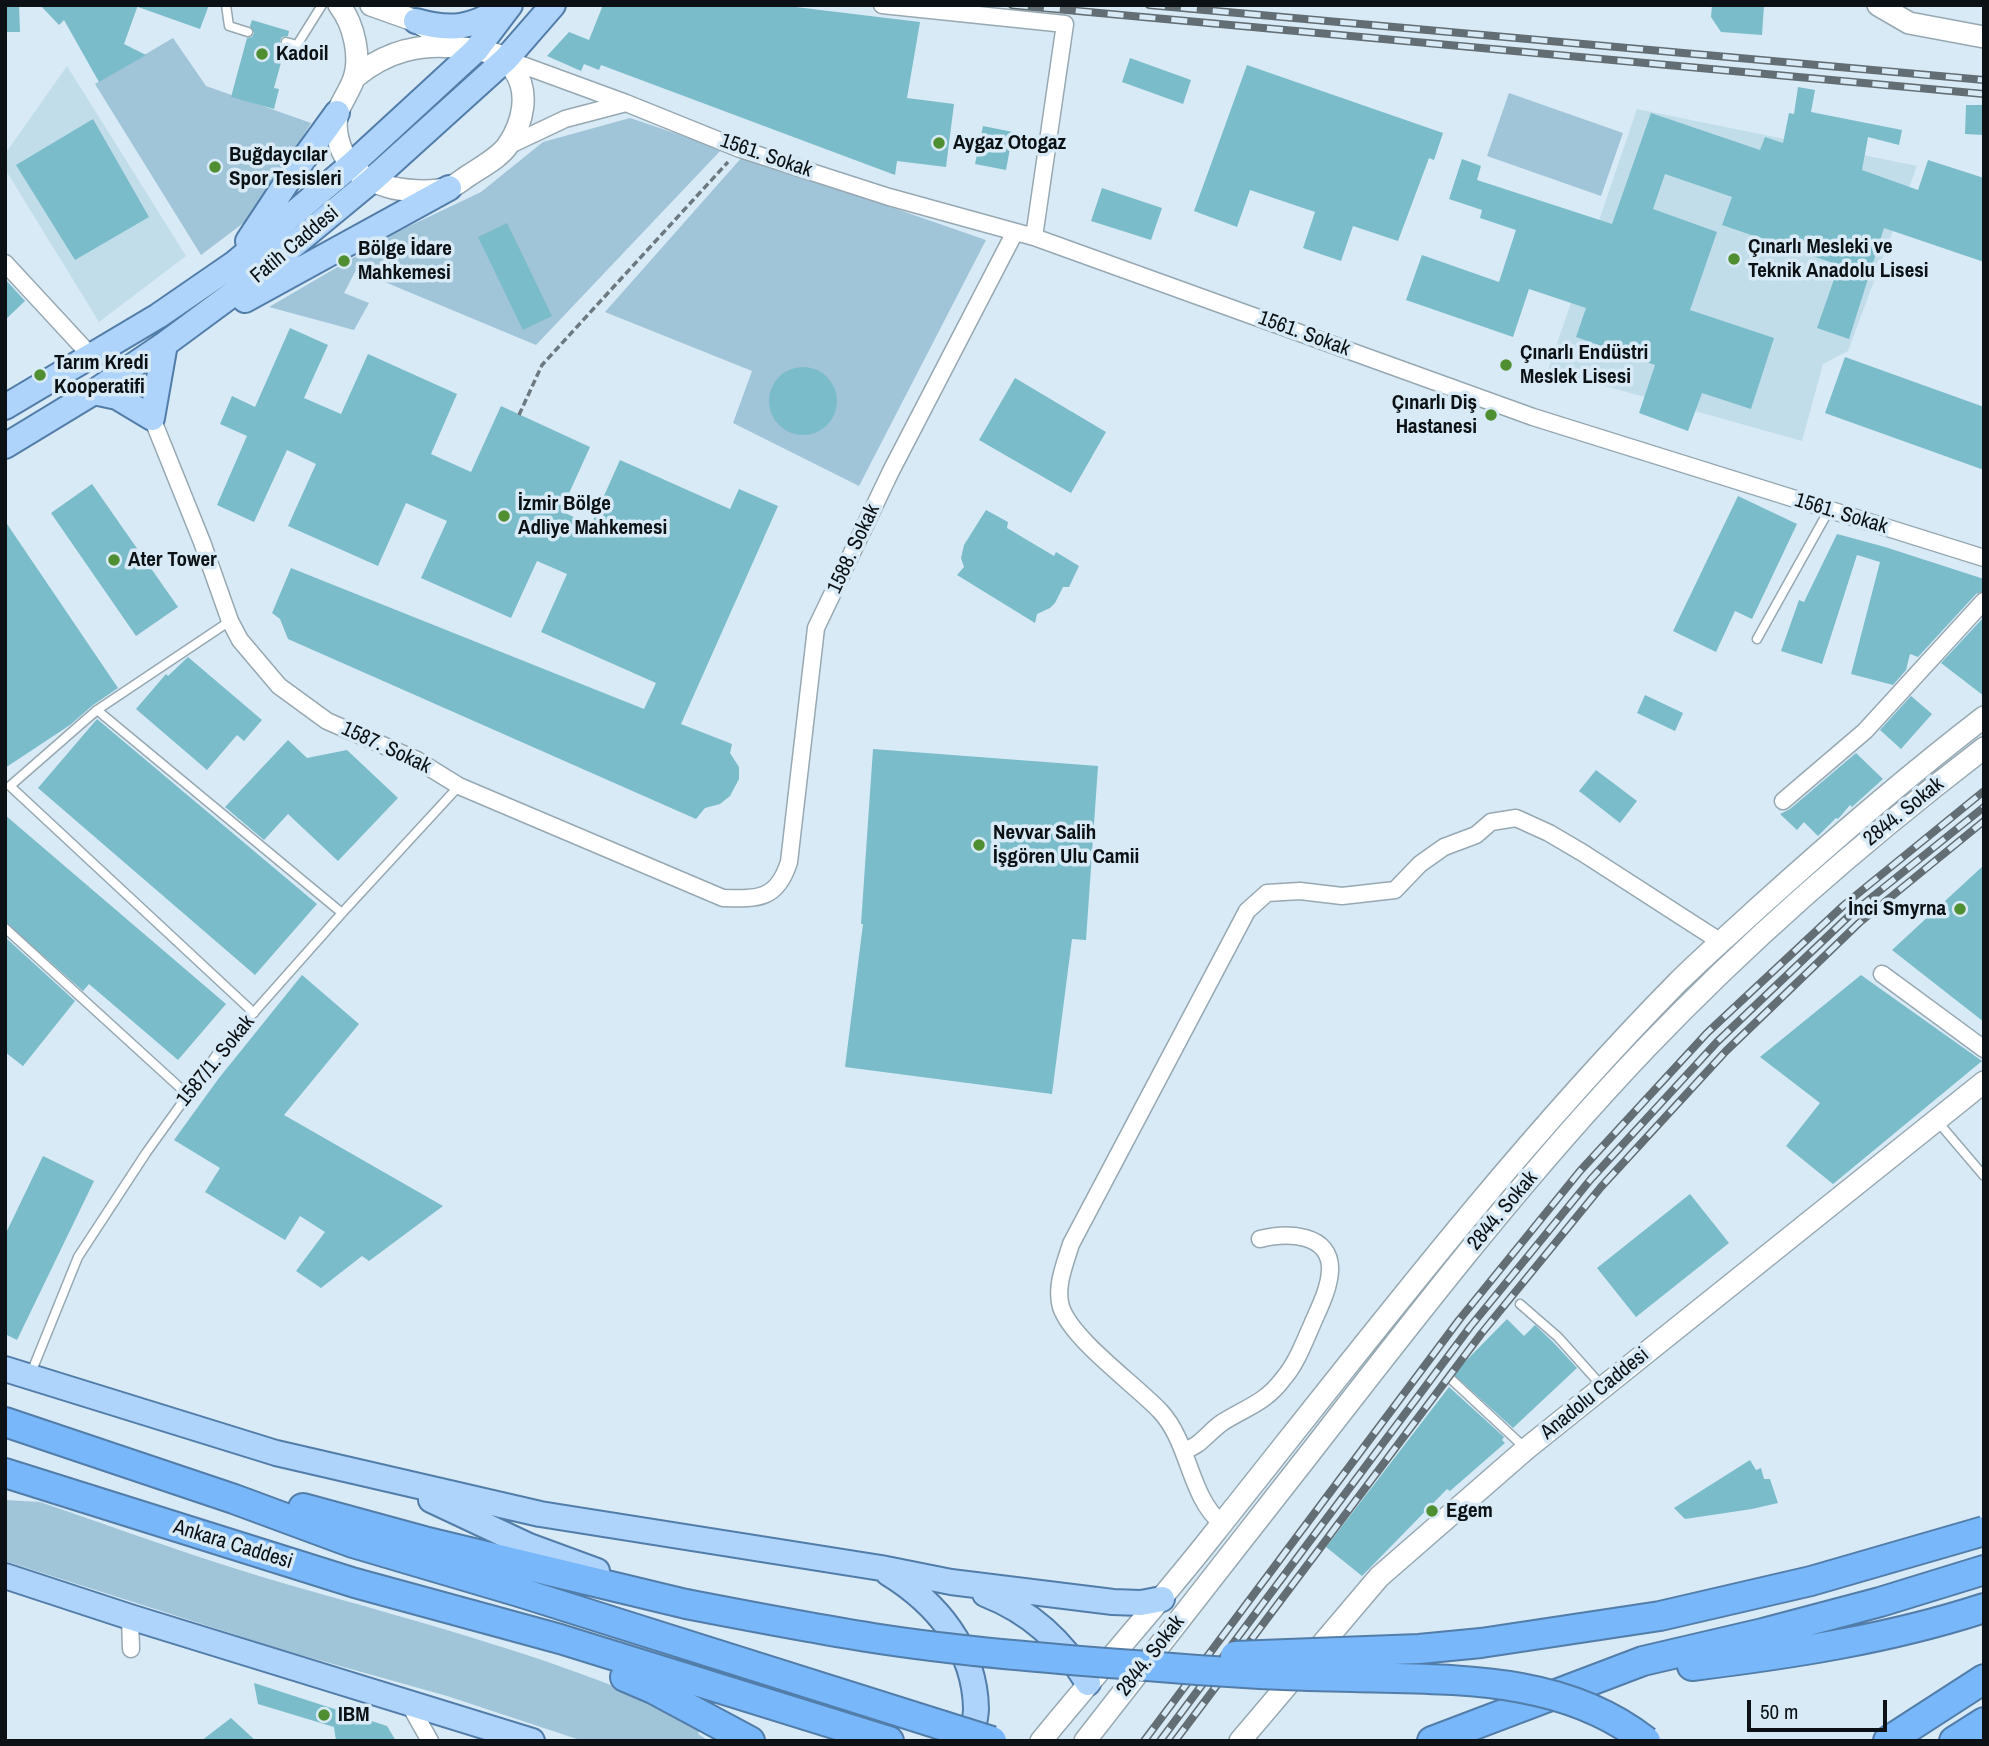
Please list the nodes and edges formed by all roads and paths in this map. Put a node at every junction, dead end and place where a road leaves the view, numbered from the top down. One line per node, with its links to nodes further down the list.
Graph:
1 (226, 5): 10 (lane)
2 (322, 5): 12 (lane)
3 (339, 5): 15 (main road)
4 (371, 5): 9 (main road)
5 (508, 5): 9 (main road); 13 (main road)
6 (553, 5): 14 (main road, Fatih Caddesi)
7 (882, 5): 24 (street)
8 (1878, 5): 11 (main road)
9 (416, 21): 13 (main road)
10 (248, 32)
11 (1984, 37)
12 (286, 42)
13 (467, 48): 14 (main road); 15 (main road); 20 (main road, Fatih Caddesi)
14 (506, 59): 16 (street, 1561. Sokak); 18 (main road); 21 (main road, Fatih Caddesi)
15 (354, 78): 17 (main road)
16 (626, 103): 18 (street); 19 (street, 1561. Sokak)
17 (337, 113): 20 (main road); 25 (main road)
18 (508, 146): 22 (main road)
19 (740, 149): 23 (street, 1561. Sokak); 31 (path)
20 (351, 166): 21 (main road); 25 (main road, Fatih Caddesi)
21 (371, 181): 22 (main road); 27 (main road, Fatih Caddesi)
22 (449, 188): 27 (main road)
23 (1015, 232): 24 (street, 1561. Sokak); 44 (street, 1588. Sokak)
24 (1034, 237): 34 (street, 1561. Sokak)
25 (235, 262): 28 (main road, Fatih Caddesi)
26 (5, 263): 28 (street)
27 (165, 344): 29 (main road, Fatih Caddesi); 32 (main road)
28 (92, 357): 30 (main road, Fatih Caddesi)
29 (94, 392): 32 (main road); 33 (main road, Fatih Caddesi)
30 (5, 407)
31 (519, 415)
32 (152, 418): 37 (street, 1587. Sokak)
33 (5, 446)
34 (1829, 510): 35 (street, 1561. Sokak); 38 (lane)
35 (1984, 558)
36 (1984, 601): 43 (street)
37 (230, 621): 39 (lane); 42 (street, 1587. Sokak)
38 (1757, 639)
39 (97, 710): 45 (lane); 49 (lane)
40 (1984, 717): 47 (main road, 2844. Sokak)
41 (1984, 748): 85 (main road, 2844. Sokak)
42 (459, 786): 44 (street, 1587. Sokak); 45 (lane, 1587/1. Sokak)
43 (1783, 801)
44 (775, 891)
45 (342, 913): 49 (lane, 1587/1. Sokak)
46 (5, 928): 52 (lane)
47 (1721, 942): 62 (street); 67 (main road, 2844. Sokak)
48 (1882, 974): 50 (street)
49 (254, 1013): 52 (lane, 1587/1. Sokak)
50 (1984, 1049)
51 (1984, 1082): 53 (main road, Anadolu Caddesi)
52 (188, 1095): 58 (lane, 1587/1. Sokak)
53 (1936, 1120): 54 (lane); 60 (main road, Anadolu Caddesi)
54 (1984, 1176)
55 (1261, 1239): 62 (street)
56 (1520, 1304): 60 (lane)
57 (5, 1369): 58 (main road)
58 (30, 1376): 65 (main road)
59 (1452, 1380): 63 (lane)
60 (1604, 1387): 63 (main road, Anadolu Caddesi)
61 (5, 1422): 66 (highway)
62 (1185, 1450): 67 (street)
63 (1526, 1450): 93 (main road, Anadolu Caddesi)
64 (13, 1477): 76 (highway, Ankara Caddesi)
65 (386, 1479): 69 (main road); 74 (main road)
66 (234, 1499): 74 (highway); 91 (highway, bridge)
67 (1222, 1524): 73 (main road, 2844. Sokak)
68 (1984, 1531): 79 (highway, bridge)
69 (881, 1568): 72 (main road); 90 (main road)
70 (1984, 1570): 82 (highway)
71 (5, 1576): 77 (main road)
72 (951, 1582): 73 (main road); 81 (main road)
73 (1163, 1599): 81 (main road, 2844. Sokak)
74 (686, 1604): 79 (highway, bridge)
75 (1984, 1608): 82 (highway)
76 (462, 1614): 88 (highway); 89 (highway)
77 (130, 1617): 78 (street); 83 (main road)
78 (131, 1649)
79 (1149, 1667): 95 (highway, bridge)
80 (1984, 1679): 96 (highway)
81 (1088, 1683): 85 (main road); 92 (main road, 2844. Sokak)
82 (1578, 1685): 94 (highway)
83 (408, 1702): 86 (street); 87 (main road)
84 (1984, 1722): 97 (highway)
85 (1087, 1739)
86 (430, 1741)
87 (532, 1741)
88 (750, 1741)
89 (889, 1741)
90 (970, 1741)
91 (992, 1741)
92 (1041, 1741)
93 (1240, 1741)
94 (1432, 1741)
95 (1646, 1741)
96 (1888, 1741)
97 (1954, 1741)

